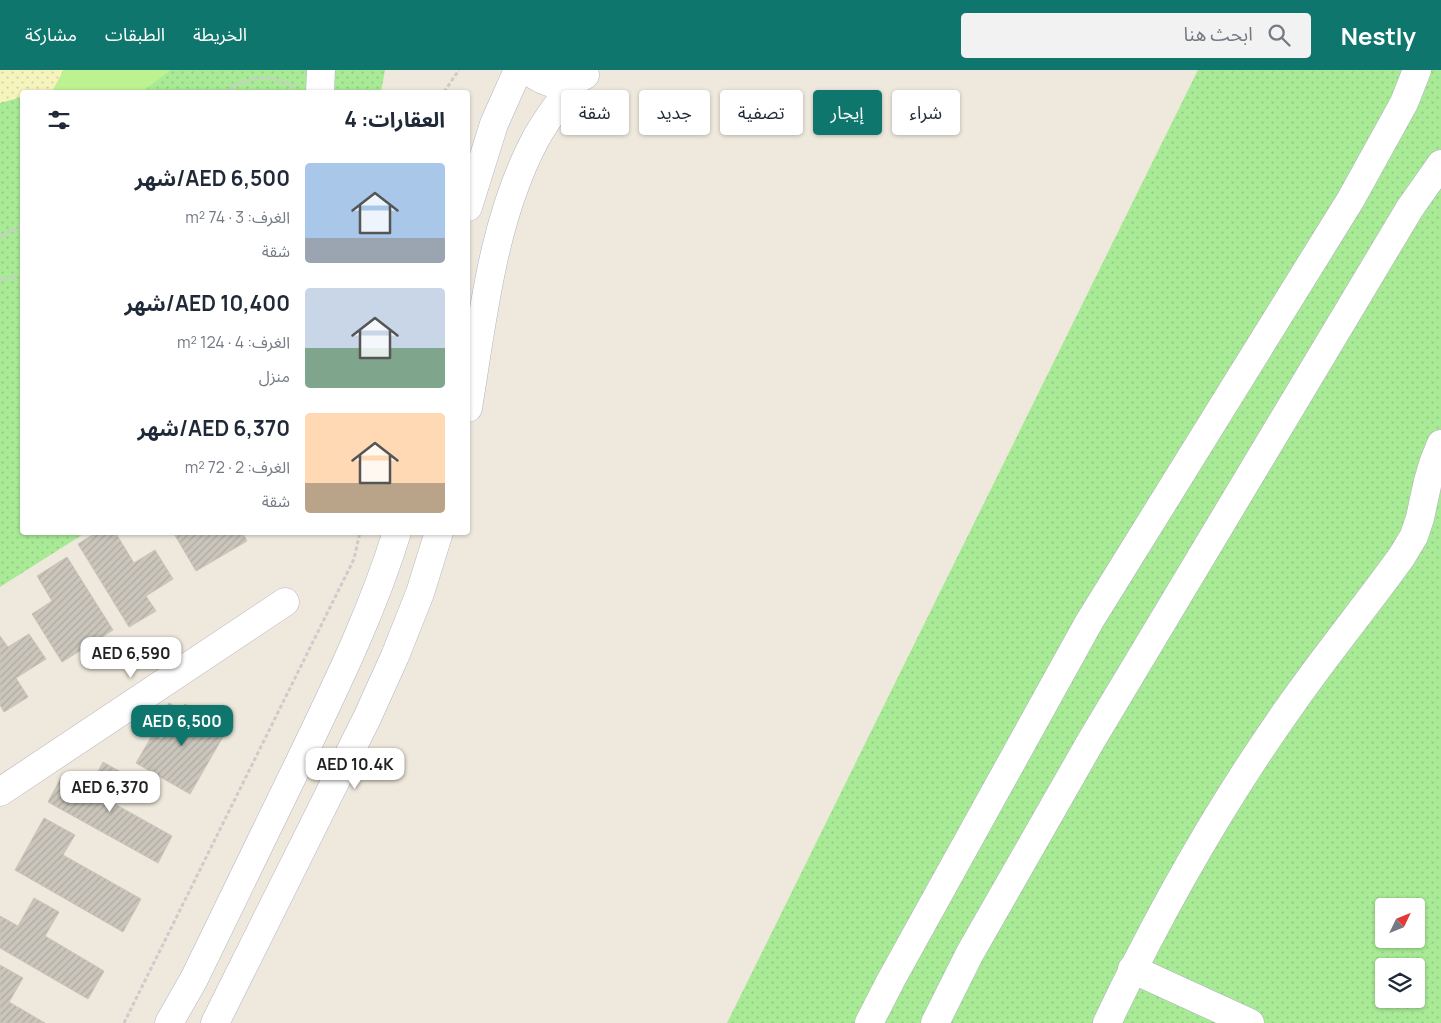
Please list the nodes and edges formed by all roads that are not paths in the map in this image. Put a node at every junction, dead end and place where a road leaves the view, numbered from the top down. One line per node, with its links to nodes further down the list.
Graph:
1 (321, 70): 6 (street)
2 (518, 70): 8 (street)
3 (528, 70): 5 (street)
4 (1417, 70): 18 (street)
5 (582, 75): 9 (street)
6 (310, 90)
7 (1441, 164): 19 (street)
8 (470, 202)
9 (470, 396)
10 (1441, 444): 15 (street)
11 (396, 535): 16 (street)
12 (439, 535): 17 (street)
13 (285, 602): 14 (street)
14 (0, 792)
15 (1132, 969): 20 (street); 21 (street)
16 (169, 1023)
17 (216, 1023)
18 (869, 1023)
19 (935, 1023)
20 (1107, 1023)
21 (1250, 1023)

